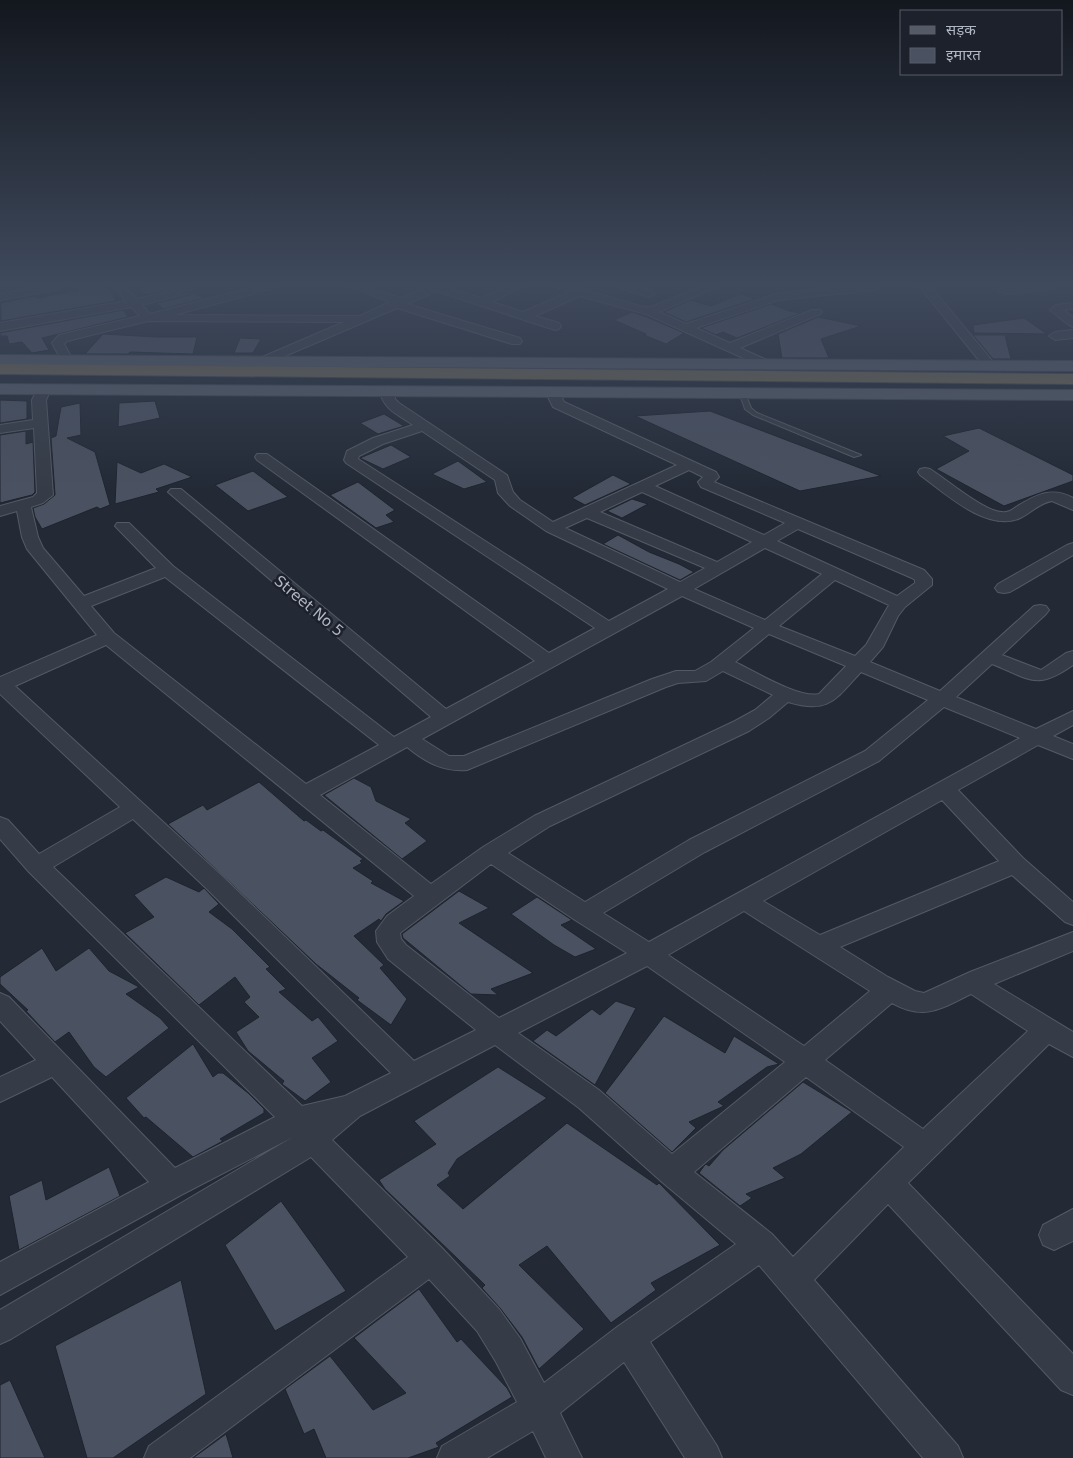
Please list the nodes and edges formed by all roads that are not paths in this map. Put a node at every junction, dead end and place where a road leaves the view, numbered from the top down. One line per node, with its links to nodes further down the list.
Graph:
1 (64, 355): 6 (street)
2 (278, 355): 7 (street)
3 (745, 355): 8 (street)
4 (981, 355): 9 (street)
5 (0, 360): 6 (main road)
6 (67, 360): 7 (main road)
7 (264, 361): 8 (main road)
8 (763, 363): 9 (main road)
9 (990, 366): 10 (main road)
10 (1073, 366)
11 (0, 368): 13 (highway)
12 (0, 379): 14 (highway)
13 (1073, 379)
14 (168, 385): 15 (highway); 17 (main road); 18 (main road)
15 (1073, 388)
16 (0, 389): 17 (main road)
17 (44, 389): 22 (street)
18 (387, 390): 19 (main road); 23 (street)
19 (552, 391): 20 (main road); 27 (street)
20 (742, 392): 21 (main road); 25 (lane)
21 (1073, 395)
22 (40, 423): 24 (street); 31 (street)
23 (423, 426): 37 (street); 49 (street)
24 (0, 429)
25 (857, 455)
26 (262, 457): 53 (street)
27 (688, 465): 29 (street); 35 (street)
28 (925, 472): 32 (street)
29 (642, 486): 34 (street); 38 (street)
30 (176, 492): 60 (street, Street No 5)
31 (23, 505): 33 (street); 46 (street)
32 (1073, 505)
33 (0, 511)
34 (587, 512): 37 (street); 40 (street)
35 (800, 522): 38 (street); 45 (street)
36 (123, 526): 41 (street)
37 (552, 528): 44 (street)
38 (765, 542): 40 (street); 42 (street)
39 (1073, 548): 43 (street)
40 (718, 568): 44 (street)
41 (166, 570): 46 (street); 62 (street)
42 (834, 573): 45 (street); 48 (street)
43 (1004, 588)
44 (681, 589): 48 (street); 49 (street)
45 (899, 603): 55 (street)
46 (80, 604): 50 (street)
47 (1040, 610): 51 (street)
48 (766, 627): 54 (street); 55 (street)
49 (607, 628): 53 (street)
50 (108, 637): 56 (street); 65 (street)
51 (988, 656): 52 (street); 58 (street)
52 (1073, 657)
53 (547, 661): 60 (street)
54 (722, 663): 57 (street); 62 (street)
55 (858, 664): 57 (street); 58 (street)
56 (0, 685): 66 (street)
57 (786, 694): 68 (street)
58 (943, 698): 61 (street); 73 (street)
59 (1073, 717): 61 (street)
60 (444, 718): 62 (street)
61 (1038, 737): 63 (street); 64 (street)
62 (399, 741): 65 (street)
63 (1073, 752)
64 (944, 790): 69 (street); 72 (street)
65 (305, 794): 71 (street)
66 (134, 809): 70 (street); 86 (street)
67 (0, 825): 70 (street)
68 (491, 853): 71 (street); 73 (street)
69 (1015, 864): 74 (street); 76 (street)
70 (36, 866): 88 (street)
71 (430, 896): 82 (street)
72 (744, 900): 76 (street); 77 (street)
73 (583, 914): 77 (street)
74 (1073, 916)
75 (1073, 941): 78 (street)
76 (818, 946): 79 (street)
77 (648, 954): 82 (street); 84 (street)
78 (973, 983): 79 (street); 81 (street)
79 (890, 990): 84 (street)
80 (0, 1004): 85 (street)
81 (1047, 1029): 83 (street); 89 (street)
82 (497, 1032): 86 (street); 90 (street)
83 (1073, 1046)
84 (806, 1062): 89 (street); 90 (street)
85 (55, 1063): 87 (street); 92 (street)
86 (410, 1074): 88 (street)
87 (0, 1090)
88 (304, 1130): 92 (street); 94 (street); 97 (street)
89 (925, 1146): 91 (street)
90 (672, 1172): 93 (street)
91 (889, 1184): 96 (street); 99 (street)
92 (170, 1185): 95 (street)
93 (761, 1245): 96 (street); 98 (street)
94 (431, 1259): 100 (street); 101 (street)
95 (0, 1279)
96 (793, 1279): 105 (street)
97 (0, 1328)
98 (628, 1338): 100 (street); 104 (street)
99 (1073, 1378)
100 (538, 1409): 102 (street); 103 (street)
101 (161, 1458)
102 (454, 1458)
103 (565, 1458)
104 (705, 1458)
105 (946, 1458)

